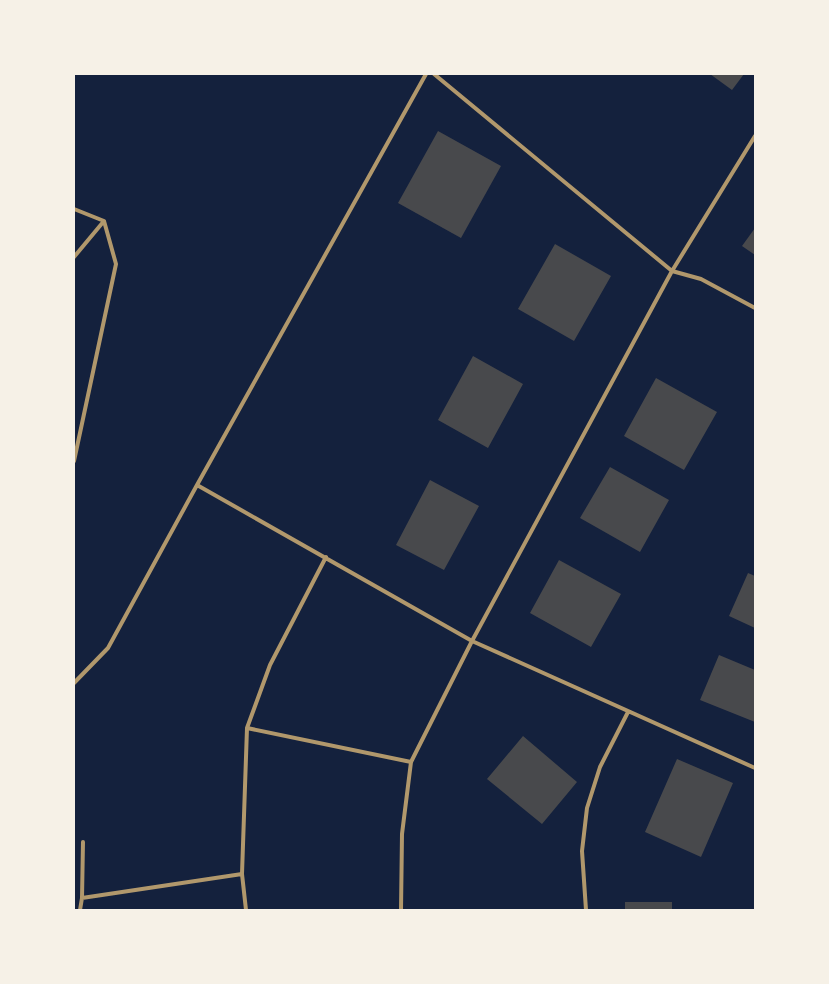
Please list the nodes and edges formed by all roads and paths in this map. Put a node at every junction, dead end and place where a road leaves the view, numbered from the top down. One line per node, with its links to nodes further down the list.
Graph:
1 (426, 74): 10 (street)
2 (434, 74): 7 (street)
3 (755, 136): 7 (street)
4 (74, 209): 5 (street)
5 (104, 221): 6 (street); 9 (street)
6 (74, 257)
7 (672, 270): 8 (street); 12 (street)
8 (755, 308)
9 (74, 461)
10 (197, 485): 11 (street); 13 (street)
11 (326, 557): 12 (street); 15 (street)
12 (472, 641): 14 (street); 16 (street)
13 (74, 683)
14 (628, 712): 17 (street); 24 (street)
15 (247, 728): 16 (street); 19 (street)
16 (411, 762): 23 (street)
17 (755, 768)
18 (82, 842): 20 (street)
19 (242, 874): 20 (street); 22 (street)
20 (82, 898): 21 (street)
21 (80, 910)
22 (246, 910)
23 (401, 910)
24 (586, 910)

